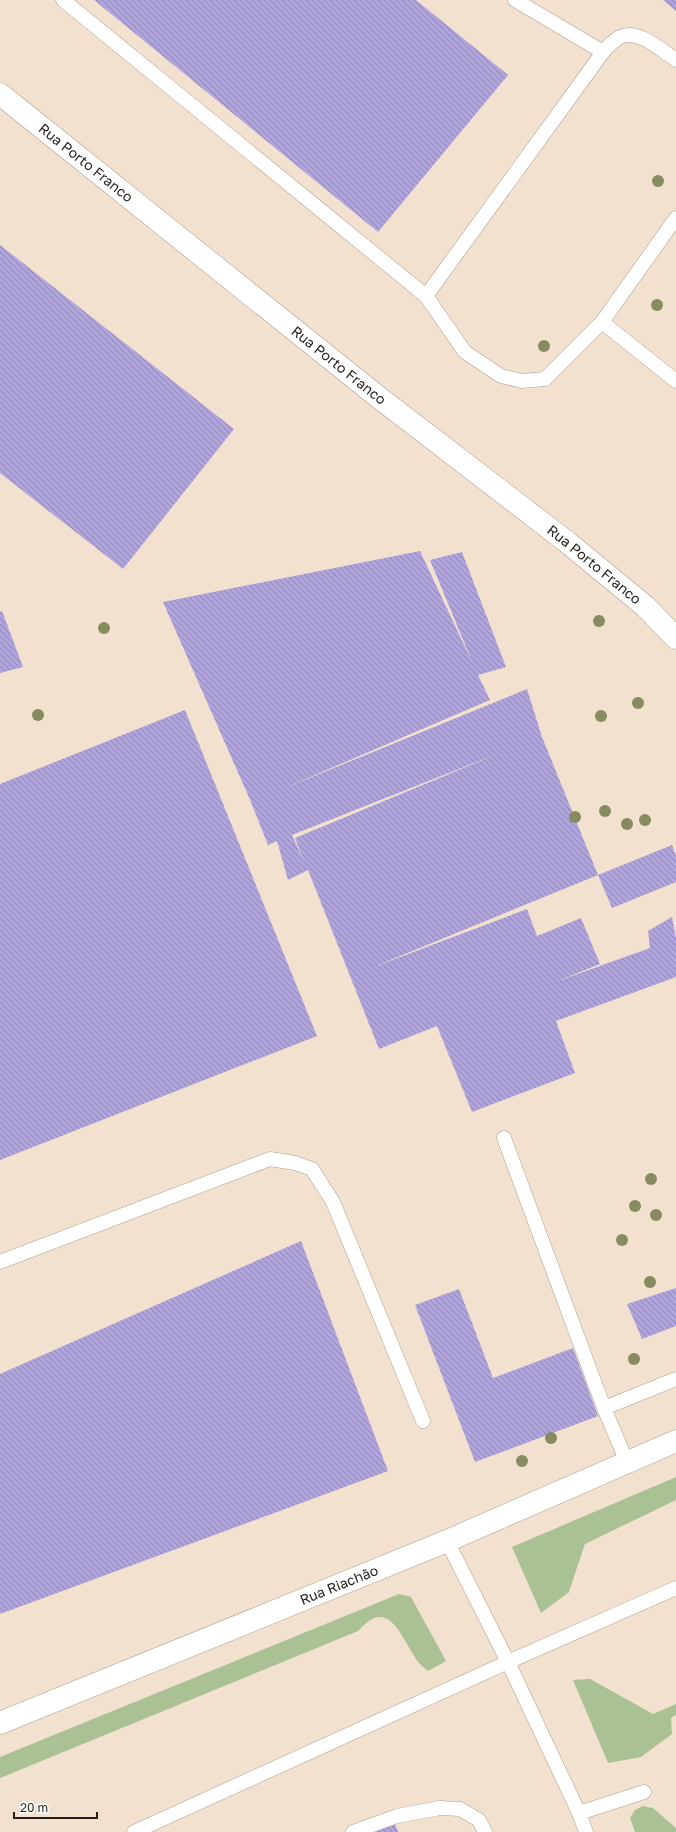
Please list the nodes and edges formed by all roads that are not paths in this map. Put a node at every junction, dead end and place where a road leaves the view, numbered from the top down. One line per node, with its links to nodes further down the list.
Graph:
1 (63, 0): 7 (lane)
2 (515, 0): 3 (lane)
3 (603, 52): 4 (lane); 7 (lane)
4 (676, 60)
5 (0, 94): 10 (street, Rua Porto Franco)
6 (676, 218): 8 (lane)
7 (426, 296): 8 (lane)
8 (602, 322): 9 (lane)
9 (676, 381)
10 (676, 638)
11 (504, 1138): 14 (lane)
12 (0, 1262): 15 (lane)
13 (676, 1379): 14 (lane)
14 (604, 1408): 17 (lane)
15 (422, 1421)
16 (676, 1441): 17 (street, Rua Riachão)
17 (627, 1462): 18 (street, Rua Riachão)
18 (447, 1541): 20 (lane); 21 (street, Rua Riachão)
19 (676, 1588): 20 (lane)
20 (508, 1662): 23 (lane); 24 (lane)
21 (0, 1723)
22 (644, 1792): 23 (lane)
23 (579, 1813): 27 (lane)
24 (134, 1832)
25 (353, 1832): 26 (lane)
26 (485, 1832)
27 (586, 1832)

